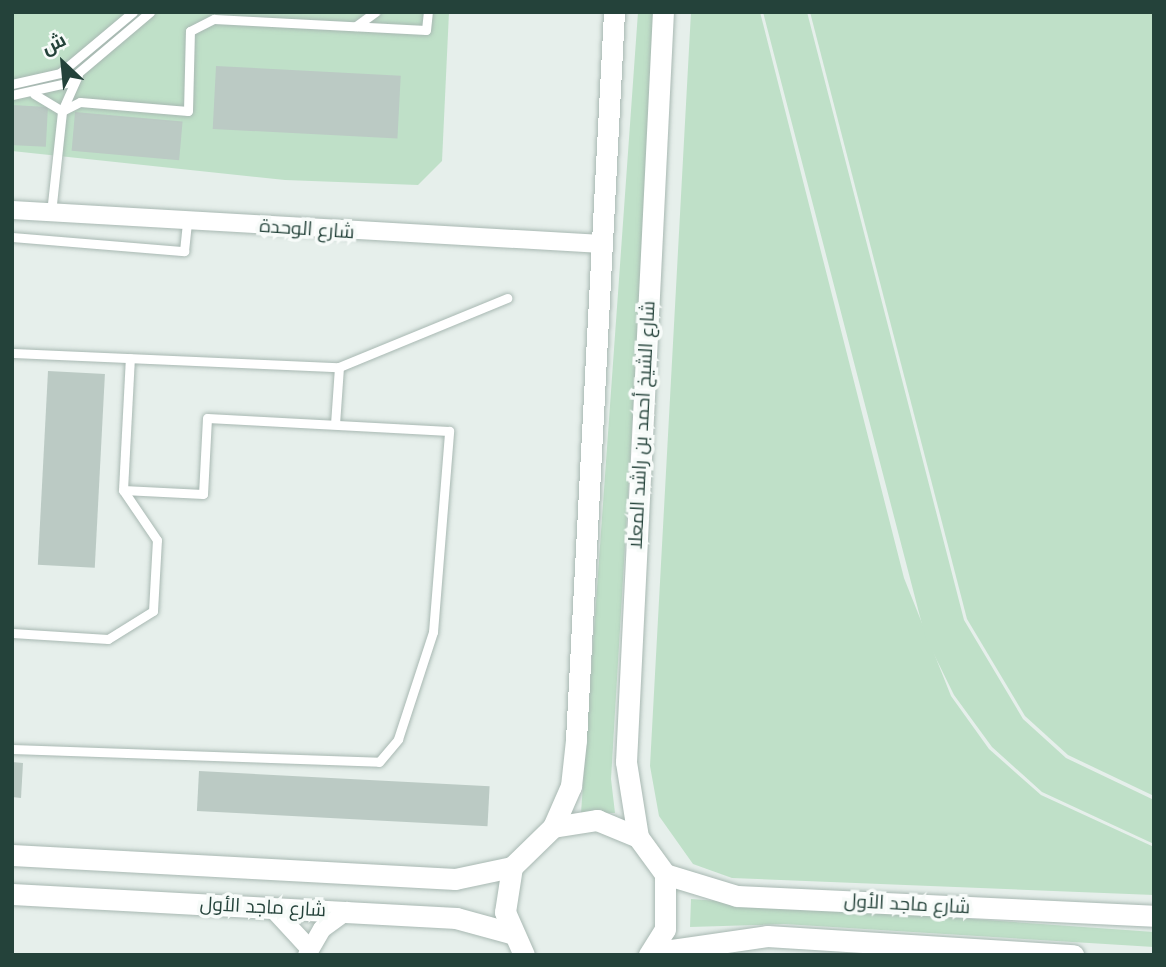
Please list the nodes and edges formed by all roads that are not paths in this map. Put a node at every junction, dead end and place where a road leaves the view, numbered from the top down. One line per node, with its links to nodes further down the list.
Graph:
1 (133, 12): 9 (lane)
2 (150, 12): 8 (lane)
3 (375, 12): 7 (lane)
4 (428, 12): 7 (lane)
5 (614, 12): 17 (street)
6 (663, 12): 27 (street, شارع الشيخ أحمد بن راشد المعلا)
7 (356, 26): 12 (lane)
8 (80, 71): 10 (lane); 12 (lane)
9 (12, 84)
10 (32, 93): 11 (lane); 12 (lane)
11 (12, 96)
12 (62, 111): 14 (lane)
13 (12, 210): 14 (street, شارع الوحدة)
14 (51, 213): 15 (street, شارع الوحدة)
15 (187, 222): 16 (lane); 17 (street, شارع الوحدة)
16 (12, 237)
17 (602, 244): 26 (street)
18 (507, 298): 21 (lane)
19 (12, 353): 20 (lane)
20 (130, 358): 21 (lane); 23 (lane)
21 (339, 367): 22 (lane)
22 (335, 424): 23 (lane); 25 (lane)
23 (123, 490): 24 (lane)
24 (12, 633)
25 (12, 749)
26 (553, 827): 27 (street); 29 (street)
27 (638, 837): 30 (street)
28 (12, 855): 29 (street, شارع ماجد الأول)
29 (512, 867): 35 (street)
30 (665, 874): 34 (street, شارع ماجد الأول); 39 (street)
31 (12, 894): 32 (street, شارع ماجد الأول)
32 (271, 907): 33 (street, شارع ماجد الأول); 38 (street)
33 (347, 911): 35 (street, شارع ماجد الأول); 38 (street)
34 (1154, 916)
35 (511, 933): 40 (street)
36 (848, 948): 37 (street); 39 (street)
37 (911, 950): 41 (street)
38 (308, 951)
39 (650, 954)
40 (524, 955)
41 (1073, 955)

